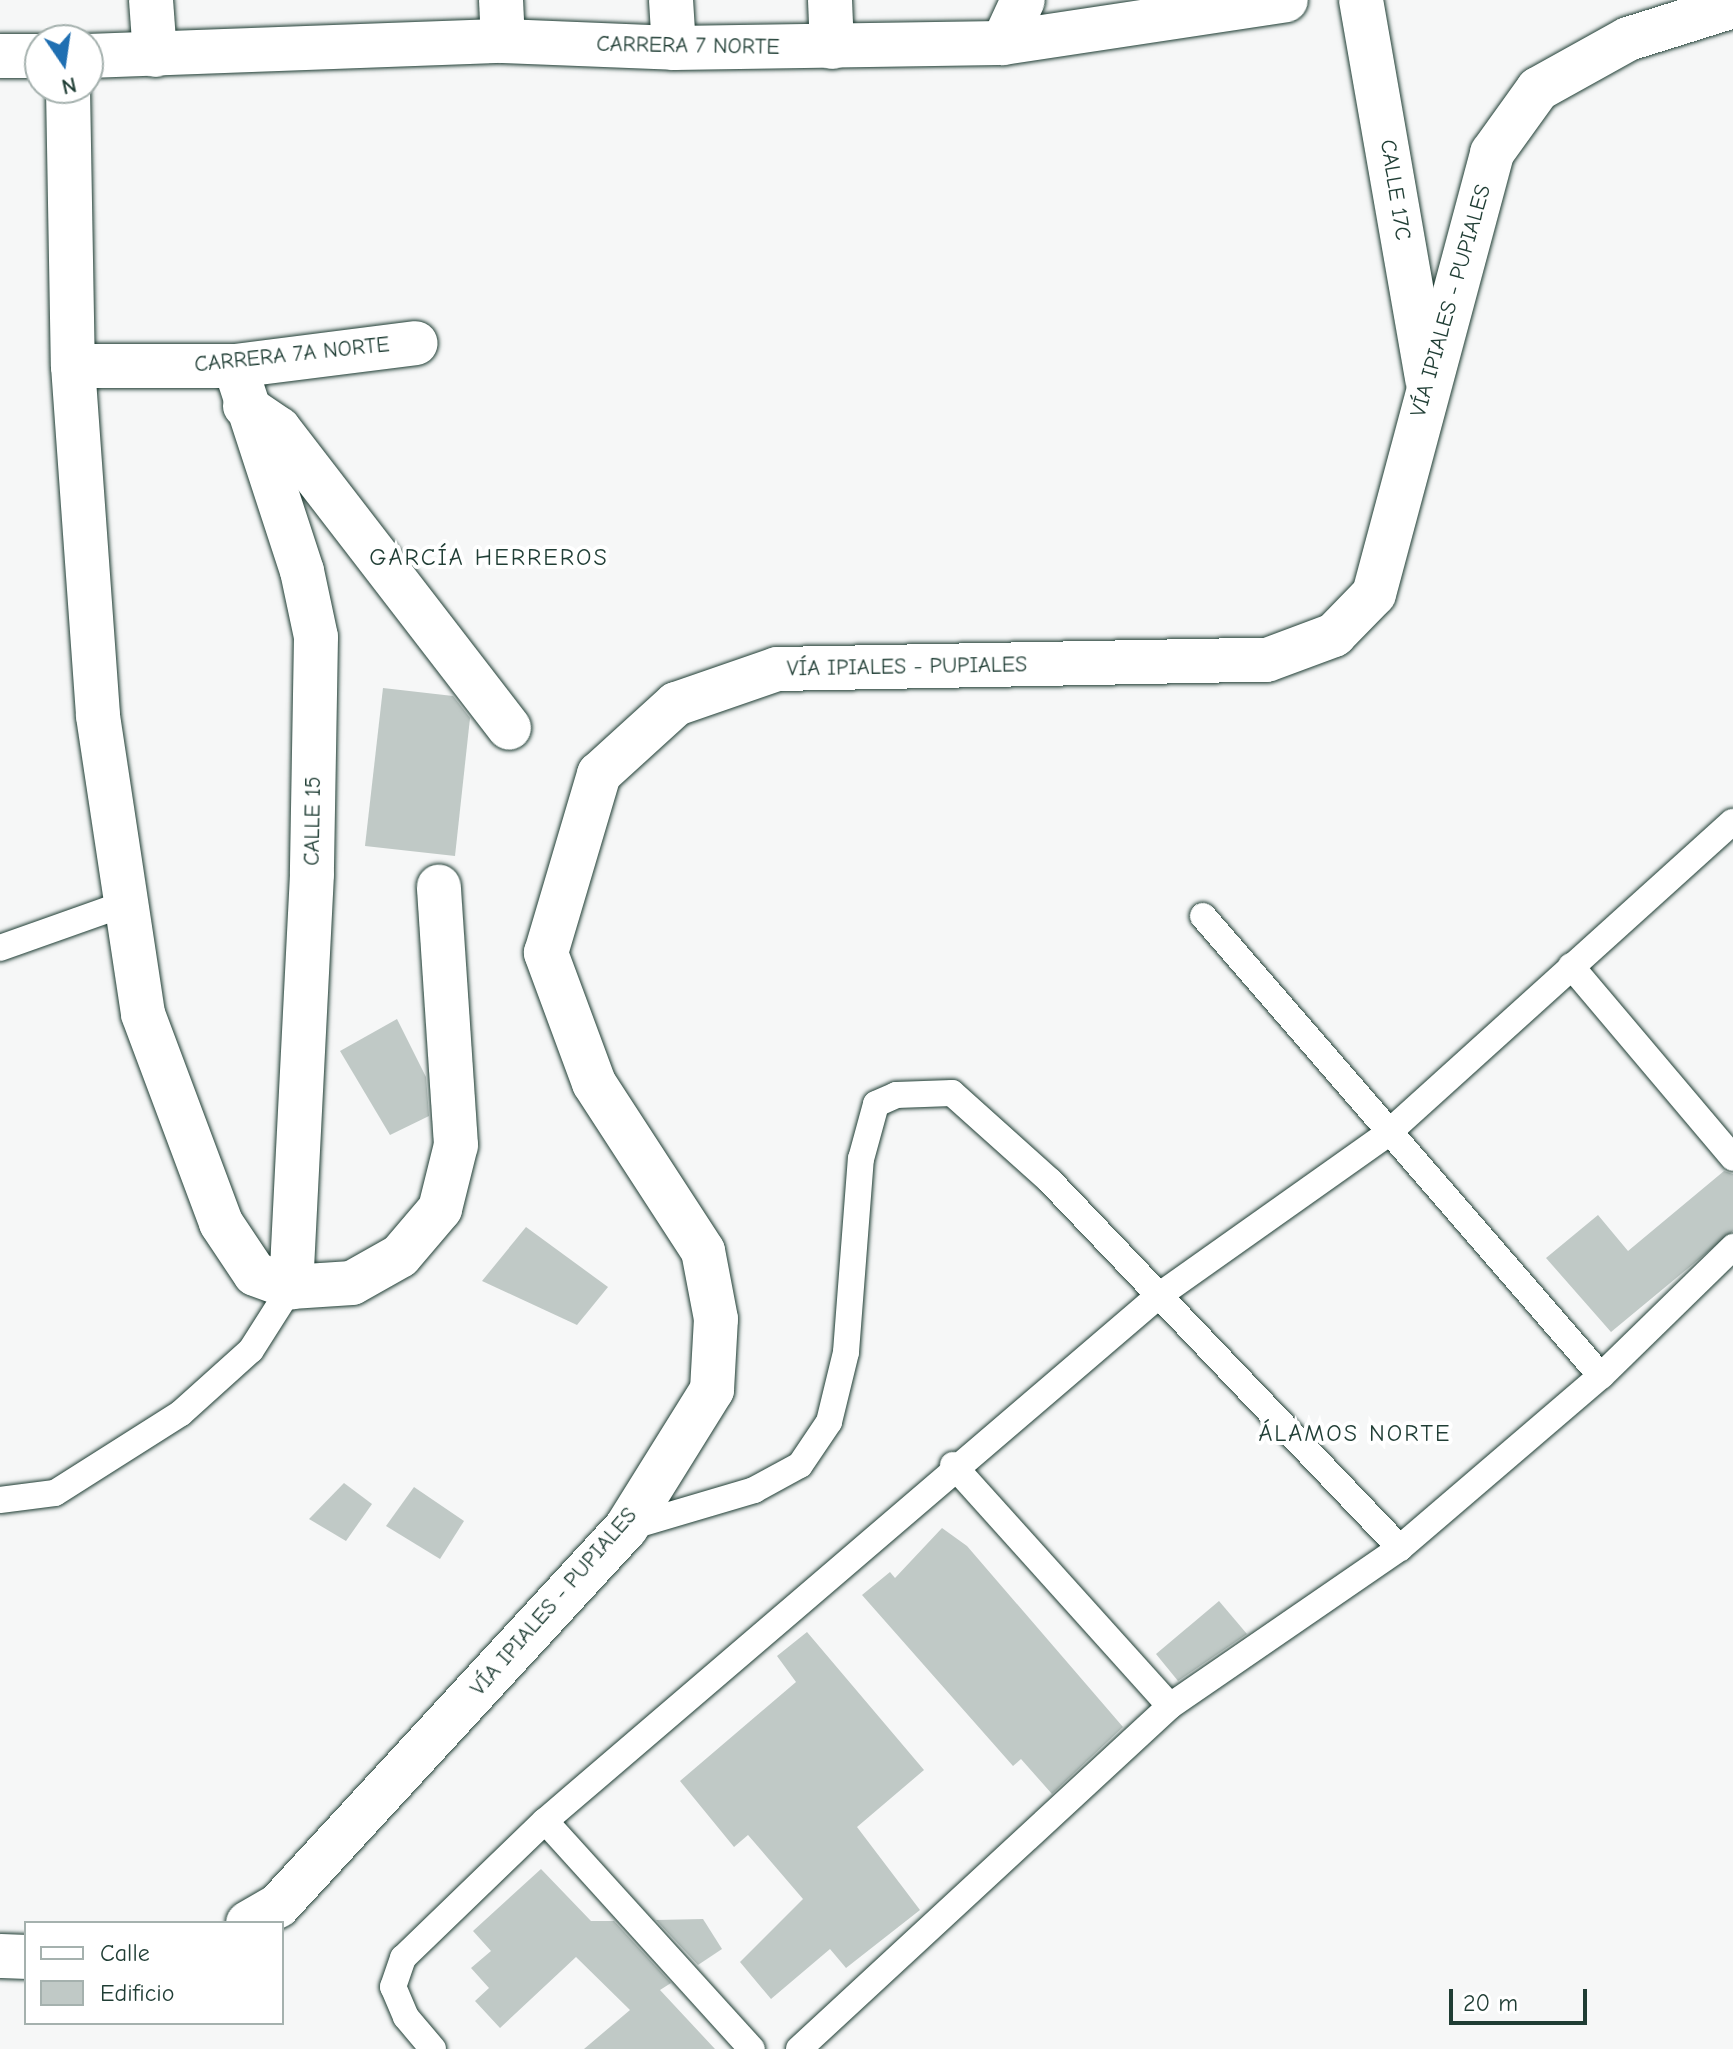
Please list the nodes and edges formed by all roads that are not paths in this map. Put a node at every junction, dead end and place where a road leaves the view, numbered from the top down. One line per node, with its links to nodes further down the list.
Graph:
1 (151, 0): 12 (street)
2 (671, 0): 11 (street)
3 (830, 0): 10 (street)
4 (1023, 0): 9 (street)
5 (1286, 0): 9 (street, CARRERA 7 NORTE)
6 (1361, 0): 19 (street, CALLE 17C)
7 (1733, 6): 19 (street, VÍA IPIALES - PUPIALES)
8 (502, 21): 11 (street, CARRERA 7 NORTE); 12 (street, CARRERA 7 NORTE)
9 (1003, 43): 10 (street, CARRERA 7 NORTE)
10 (832, 47): 11 (street, CARRERA 7 NORTE)
11 (674, 48)
12 (155, 55): 15 (street, CARRERA 7 NORTE)
13 (0, 56): 14 (street)
14 (24, 56)
15 (104, 56)
16 (68, 104): 18 (street)
17 (416, 343): 20 (street, CARRERA 7A NORTE)
18 (73, 366): 20 (street, CARRERA 7A NORTE); 24 (street)
19 (1427, 380): 36 (street, VÍA IPIALES - PUPIALES)
20 (240, 386): 21 (street); 31 (street, CALLE 15)
21 (509, 728)
22 (1733, 822): 27 (lane)
23 (439, 887): 31 (street)
24 (127, 903): 26 (lane); 31 (street)
25 (1203, 916): 28 (lane)
26 (0, 948)
27 (1571, 966): 28 (lane); 29 (lane)
28 (1386, 1135): 32 (lane); 33 (lane)
29 (1733, 1158)
30 (1733, 1247): 33 (lane)
31 (291, 1287): 35 (lane)
32 (1157, 1297): 34 (lane); 36 (lane); 37 (lane)
33 (1601, 1376): 37 (lane)
34 (953, 1465): 38 (lane); 39 (lane)
35 (0, 1500)
36 (626, 1528): 40 (street, VÍA IPIALES - PUPIALES)
37 (1400, 1548): 38 (lane)
38 (1170, 1706): 45 (lane)
39 (545, 1821): 43 (lane); 44 (lane)
40 (252, 1921)
41 (0, 1956): 42 (street)
42 (24, 1957)
43 (433, 2049)
44 (752, 2049)
45 (799, 2049)

